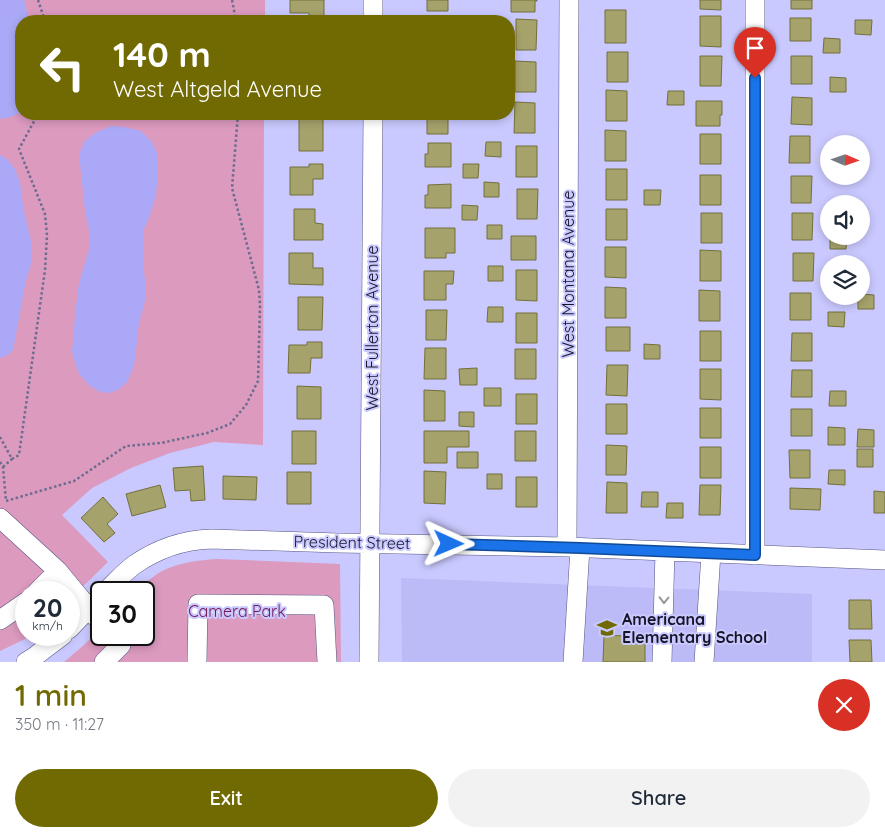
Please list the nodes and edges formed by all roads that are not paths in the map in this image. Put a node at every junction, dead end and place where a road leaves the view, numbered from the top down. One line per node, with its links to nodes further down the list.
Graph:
1 (373, 0): 4 (street)
2 (570, 0): 8 (street, West Montana Avenue)
3 (755, 0): 11 (street)
4 (373, 15)
5 (373, 120): 7 (street, West Fullerton Avenue)
6 (2, 509): 13 (street)
7 (371, 543): 8 (street, President Street); 15 (street, President Street); 27 (street, West Fullerton Avenue)
8 (573, 547): 9 (street, President Street); 28 (street, West Montana Avenue)
9 (665, 551): 10 (street, President Street); 29 (street, one-way to 29)
10 (711, 553): 11 (street, President Street); 30 (street)
11 (755, 555): 12 (street, President Street)
12 (885, 560)
13 (58, 571): 14 (street); 16 (street)
14 (48, 581)
15 (117, 581)
16 (90, 598)
17 (90, 607): 19 (street)
18 (15, 610): 20 (street)
19 (80, 618)
20 (0, 620)
21 (48, 646): 23 (street)
22 (120, 646): 24 (street)
23 (26, 662)
24 (104, 662)
25 (197, 662): 26 (street)
26 (327, 662)
27 (369, 662)
28 (573, 662)
29 (662, 662)
30 (704, 662)

